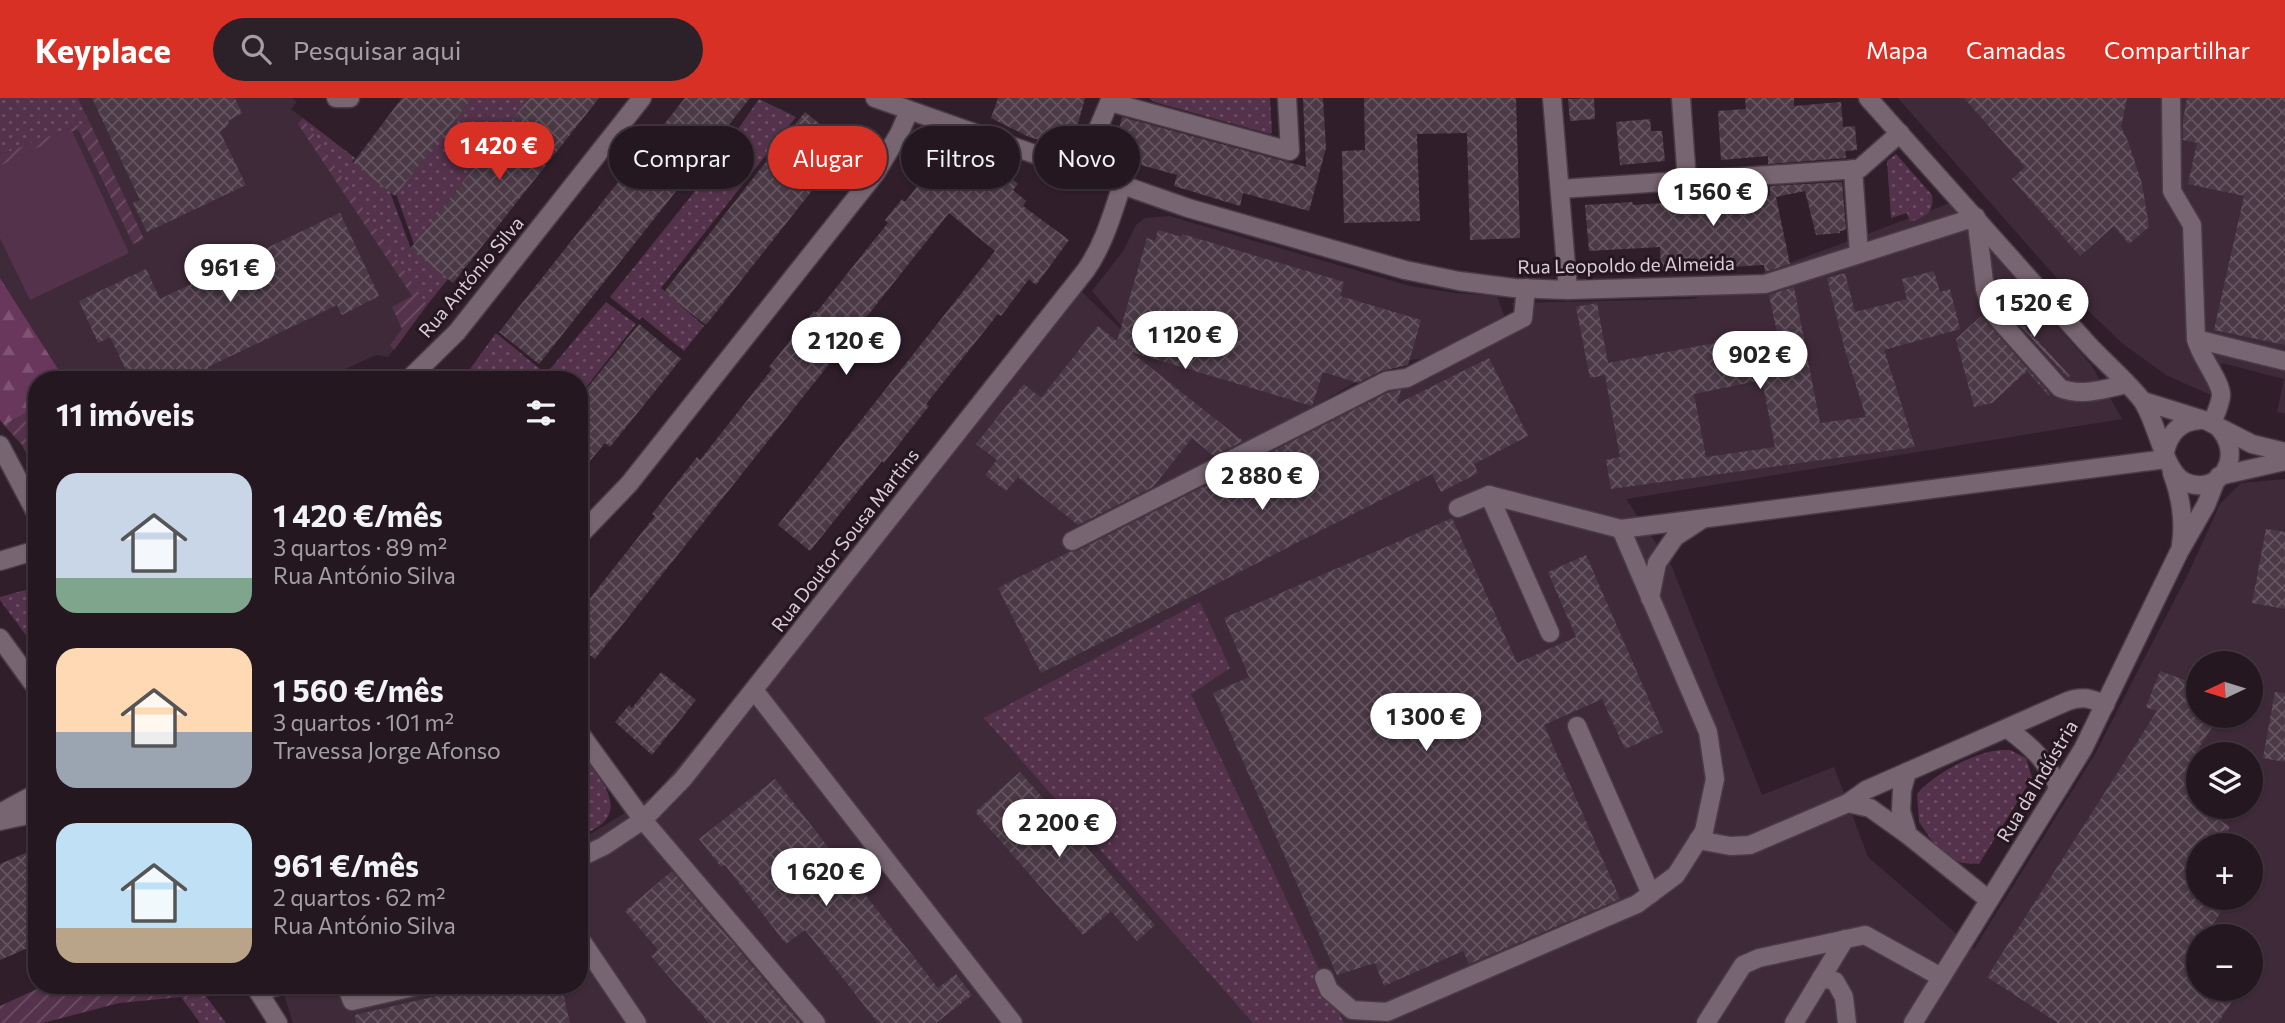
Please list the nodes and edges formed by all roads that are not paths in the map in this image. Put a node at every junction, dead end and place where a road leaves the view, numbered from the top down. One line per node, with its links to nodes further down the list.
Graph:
1 (336, 98): 2 (street)
2 (350, 98)
3 (642, 98): 26 (street, Rua António Silva)
4 (876, 98): 11 (street, Rua Leopoldo de Almeida)
5 (1287, 98): 10 (street)
6 (1552, 98): 19 (street)
7 (1681, 98): 16 (street)
8 (1868, 98): 13 (street)
9 (2171, 98): 24 (street)
10 (1110, 100): 12 (street)
11 (909, 111): 14 (street, Rua Leopoldo de Almeida); 39 (street)
12 (1099, 126)
13 (1900, 133): 15 (street); 20 (street)
14 (1034, 155)
15 (1853, 170): 16 (street); 21 (street)
16 (1687, 181): 19 (street)
17 (1121, 189): 49 (street, Rua Doutor Sousa Martins)
18 (1131, 189): 22 (street, Rua Leopoldo de Almeida)
19 (1560, 189): 23 (street)
20 (1976, 217): 21 (street, Rua Leopoldo de Almeida); 27 (street); 27 (street)
21 (1859, 254): 23 (street, Rua Leopoldo de Almeida)
22 (1526, 288): 23 (street, Rua Leopoldo de Almeida); 41 (street)
23 (1568, 290)
24 (2196, 338): 25 (street); 29 (street)
25 (2285, 361)
26 (417, 371)
27 (2127, 384): 28 (street)
28 (2143, 401): 29 (street); 32 (street, Rua da Indústria)
29 (2212, 423): 31 (street); 32 (street); 34 (street)
30 (0, 445): 36 (street)
31 (2285, 452)
32 (2167, 459): 34 (street); 38 (street); 42 (street, Rua da Indústria)
33 (2285, 461): 34 (street)
34 (2218, 478): 42 (street, Rua da Indústria)
35 (1489, 495): 37 (street); 40 (street); 46 (street)
36 (28, 498)
37 (1458, 509)
38 (1705, 517): 40 (street); 45 (street)
39 (588, 527)
40 (1621, 529): 45 (street)
41 (1072, 541)
42 (2179, 552): 50 (street, Rua da Indústria)
43 (28, 553): 44 (street)
44 (0, 561)
45 (1650, 598): 63 (street)
46 (1550, 633)
47 (0, 638): 48 (street)
48 (28, 675)
49 (754, 690): 60 (street, Rua Doutor Sousa Martins); 75 (street)
50 (2105, 705): 52 (street); 55 (street, Rua da Indústria)
51 (1577, 726): 65 (street)
52 (2008, 729): 54 (street); 55 (street)
53 (588, 744): 60 (street)
54 (1907, 772): 57 (street); 62 (street)
55 (2059, 788): 66 (street, Rua da Indústria)
56 (28, 798): 58 (street)
57 (1848, 803): 62 (street); 63 (street)
58 (0, 813)
59 (28, 815): 61 (street)
60 (643, 820): 64 (street, Rua Doutor Sousa Martins); 78 (street)
61 (0, 821)
62 (1908, 835): 66 (street)
63 (1698, 840): 65 (street)
64 (588, 854)
65 (1651, 894): 70 (street)
66 (1989, 900): 69 (street, Rua da Indústria)
67 (1845, 939): 69 (street); 71 (street); 80 (street)
68 (588, 955): 77 (street)
69 (1941, 977): 83 (street, Rua da Indústria)
70 (1324, 978)
71 (1821, 978): 81 (street); 82 (street)
72 (259, 994): 76 (street)
73 (349, 994): 74 (street)
74 (383, 994)
75 (1009, 1017): 79 (street)
76 (278, 1023)
77 (637, 1023)
78 (816, 1023)
79 (1028, 1023)
80 (1706, 1023)
81 (1794, 1023)
82 (1847, 1023)
83 (1913, 1023)

